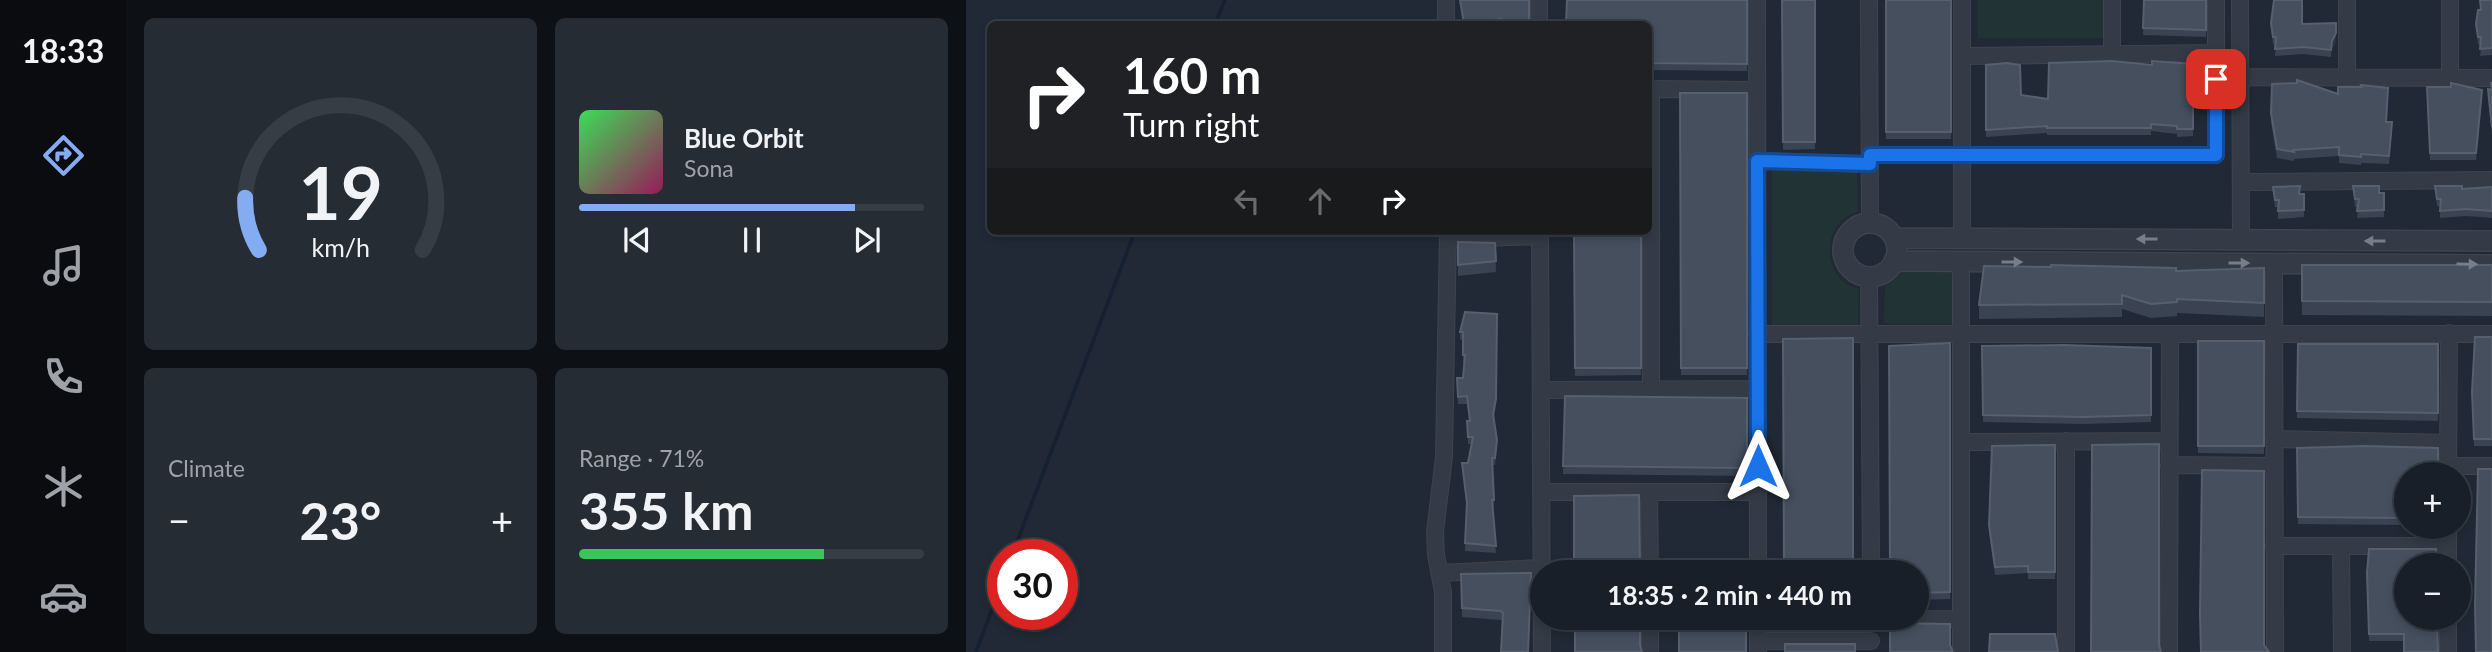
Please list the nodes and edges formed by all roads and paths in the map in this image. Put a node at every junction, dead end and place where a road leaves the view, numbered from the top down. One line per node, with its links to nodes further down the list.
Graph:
1 (1446, 0): 11 (street)
2 (1539, 0): 12 (street)
3 (1757, 0): 21 (street)
4 (1869, 0): 23 (street)
5 (1962, 0): 15 (street)
6 (2112, 0): 14 (street)
7 (2216, 0): 13 (street)
8 (2240, 0): 16 (street)
9 (2347, 0): 17 (street)
10 (2450, 0): 18 (street)
11 (1446, 21)
12 (1539, 21)
13 (2216, 53): 14 (street); 22 (street)
14 (2112, 54): 15 (street)
15 (1962, 56): 22 (street)
16 (2241, 77): 17 (street); 26 (street)
17 (2347, 77): 18 (street)
18 (2450, 78): 19 (street)
19 (2492, 78)
20 (1652, 89): 21 (street)
21 (1757, 90): 24 (street)
22 (1962, 155): 23 (street); 32 (street)
23 (1870, 159): 24 (street); 27 (street)
24 (1757, 161): 43 (street)
25 (2492, 180): 26 (street)
26 (2241, 182): 33 (street)
27 (1870, 223): 31 (street); 41 (street)
28 (1448, 235): 75 (street)
29 (1540, 235): 51 (street)
30 (1650, 235): 49 (street)
31 (1894, 238): 32 (street); 36 (street)
32 (1962, 238): 33 (street, one-way to 32)
33 (2241, 240): 34 (street, one-way to 33)
34 (2417, 241): 35 (street); 39 (street)
35 (2492, 242)
36 (1895, 261): 37 (street); 41 (street)
37 (1961, 261): 38 (street, one-way to 38); 48 (street)
38 (2274, 263): 39 (street); 45 (street)
39 (2416, 264): 40 (street, one-way to 40)
40 (2492, 265)
41 (1870, 276): 47 (street)
42 (2449, 333): 45 (street); 46 (street); 56 (street)
43 (1758, 334): 47 (street); 50 (street)
44 (2170, 334): 45 (street); 48 (street); 54 (street)
45 (2274, 334): 52 (street)
46 (2492, 334)
47 (1870, 335): 48 (street); 73 (street)
48 (1961, 335): 55 (street)
49 (1651, 389): 50 (street); 51 (street)
50 (1758, 389): 64 (street)
51 (1541, 390): 62 (street)
52 (2274, 439): 56 (street); 59 (street)
53 (2066, 441): 54 (street); 55 (street); 87 (street)
54 (2169, 441): 58 (street)
55 (1961, 442): 77 (street)
56 (2448, 443): 57 (street)
57 (2448, 462)
58 (2169, 466): 59 (street); 88 (street)
59 (2274, 466): 66 (street)
60 (2492, 466): 61 (street)
61 (2471, 468)
62 (1541, 492): 63 (street); 70 (street)
63 (1649, 492): 64 (street); 71 (street)
64 (1758, 492): 72 (street)
65 (2448, 539): 68 (street)
66 (2274, 546): 67 (street); 89 (street)
67 (2341, 546): 68 (street); 90 (street)
68 (2448, 546): 69 (street)
69 (2448, 553)
70 (1541, 560)
71 (1650, 560)
72 (1758, 560)
73 (1871, 560)
74 (1530, 569): 75 (street)
75 (1440, 573): 83 (street)
76 (1929, 619): 77 (street)
77 (1961, 619): 86 (street)
78 (1542, 630): 84 (street)
79 (1650, 630): 85 (street)
80 (2448, 630): 91 (street)
81 (1758, 647): 82 (street)
82 (1871, 647)
83 (1444, 652)
84 (1542, 652)
85 (1650, 652)
86 (1961, 652)
87 (2066, 652)
88 (2169, 652)
89 (2275, 652)
90 (2342, 652)
91 (2448, 652)

